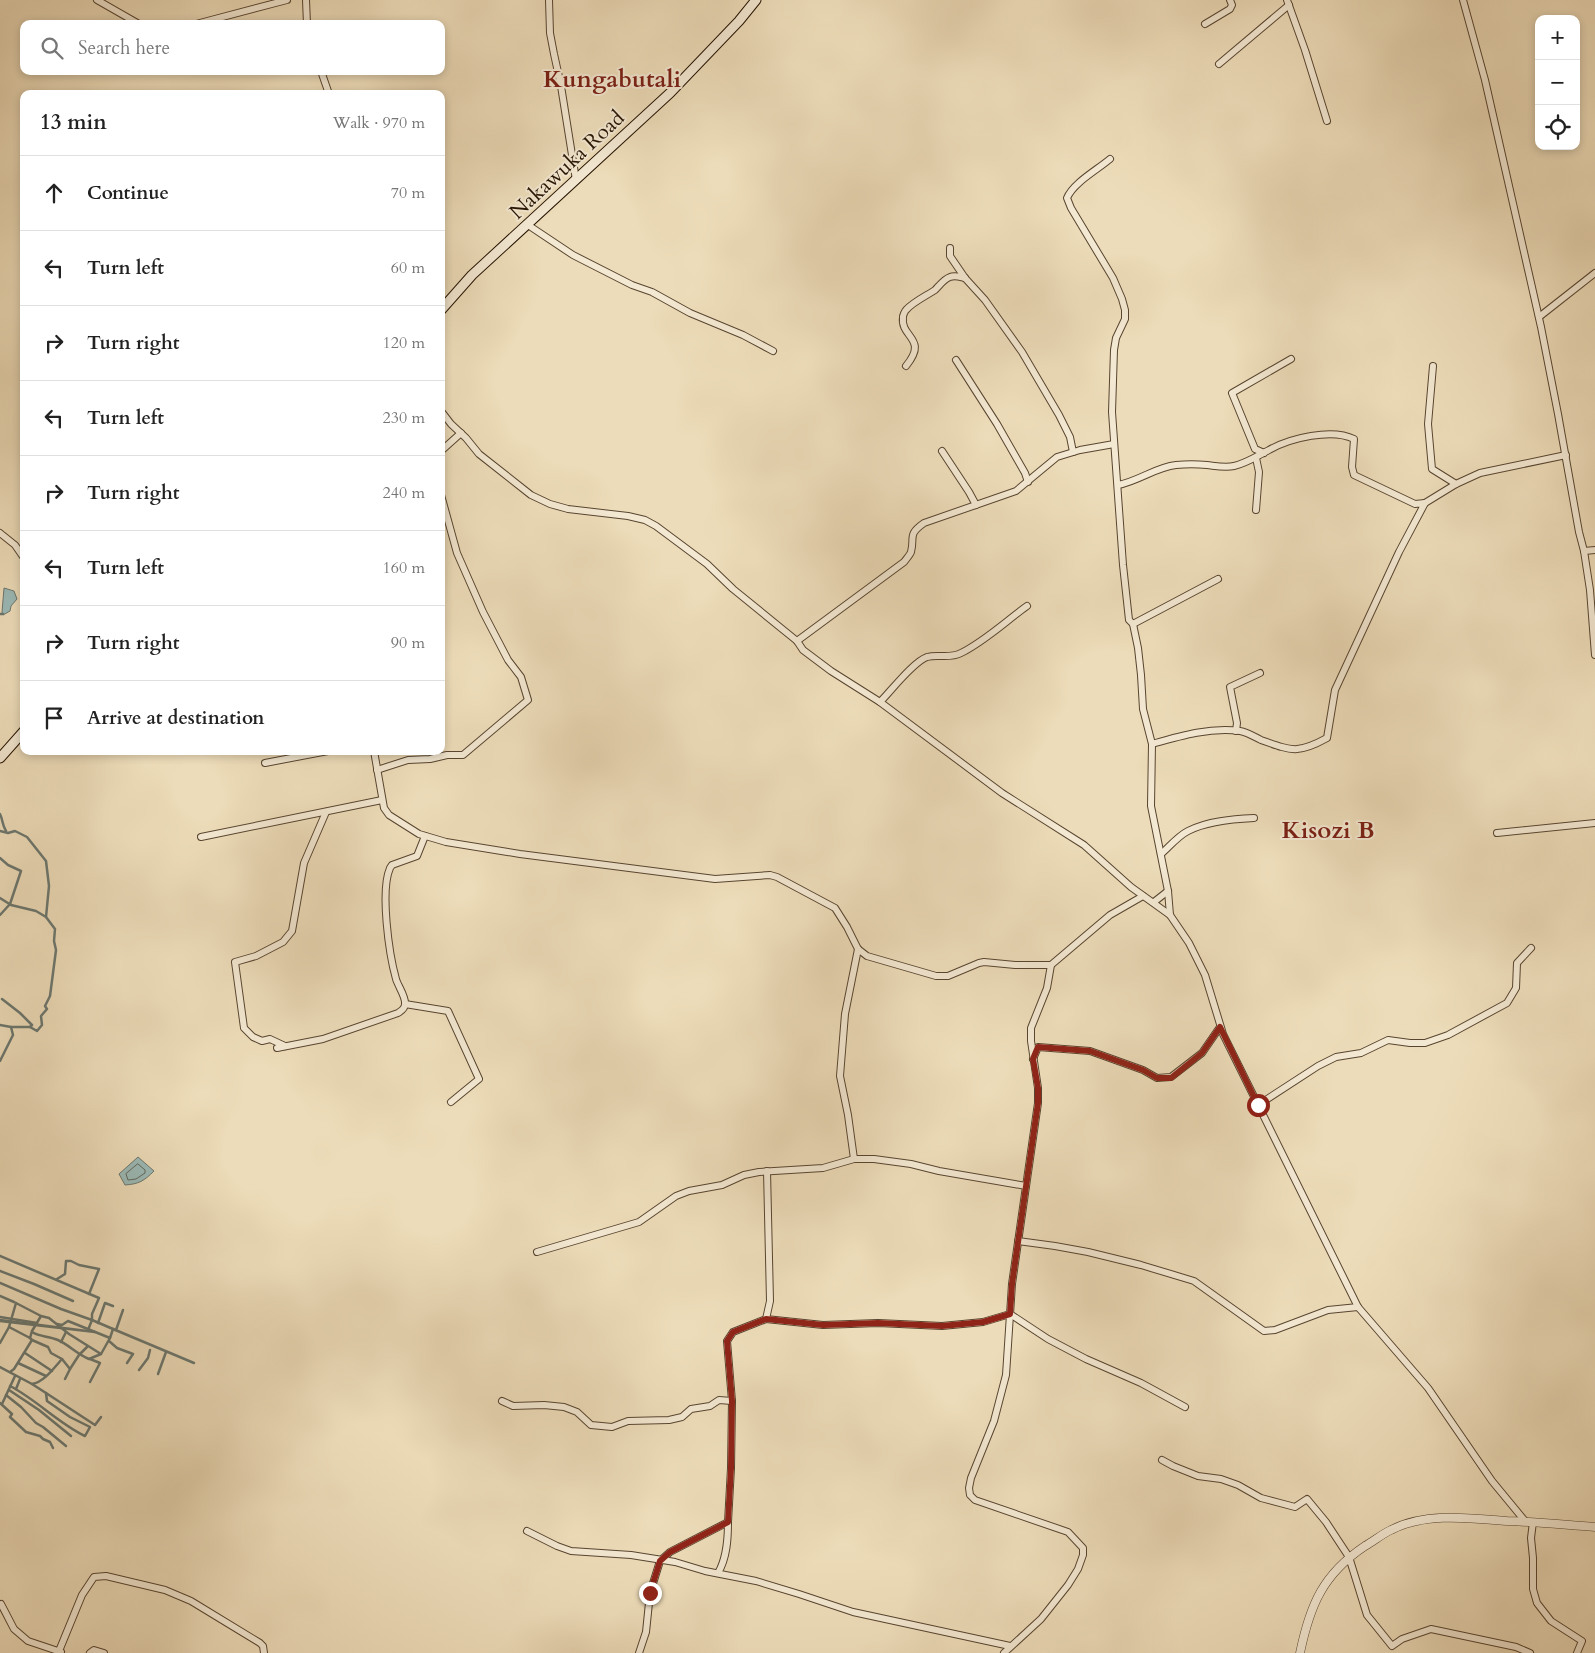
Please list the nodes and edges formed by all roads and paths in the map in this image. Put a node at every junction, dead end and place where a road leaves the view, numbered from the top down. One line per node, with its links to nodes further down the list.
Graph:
1 (97, 0): 9 (street)
2 (287, 0): 10 (street)
3 (306, 0): 11 (street)
4 (549, 0): 18 (street)
5 (756, 0): 18 (main road, Nakawuka Road)
6 (1230, 0): 12 (street)
7 (1463, 0): 24 (street)
8 (1288, 3): 13 (street); 16 (street)
9 (132, 20)
10 (211, 20)
11 (307, 20)
12 (1205, 24)
13 (1219, 64)
14 (322, 75): 15 (street)
15 (328, 90)
16 (1327, 122)
17 (1110, 159): 32 (street)
18 (576, 180): 19 (main road, Nakawuka Road)
19 (528, 225): 23 (main road, Nakawuka Road); 25 (street)
20 (950, 248): 22 (street)
21 (1595, 273): 24 (street)
22 (965, 278): 28 (street); 35 (street)
23 (445, 305)
24 (1538, 317): 37 (street)
25 (773, 350)
26 (1291, 359): 36 (street)
27 (956, 360): 39 (street)
28 (906, 366)
29 (1433, 366): 41 (street)
30 (445, 416): 31 (street)
31 (461, 433): 33 (street); 53 (street)
32 (1114, 444): 35 (street); 40 (street)
33 (445, 447)
34 (942, 451): 43 (street)
35 (1073, 452): 39 (street)
36 (1264, 453): 38 (street); 42 (street)
37 (1566, 455): 41 (street); 48 (street)
38 (1256, 458): 40 (street); 45 (street)
39 (1028, 482): 43 (street)
40 (1118, 484): 52 (street)
41 (1456, 484): 42 (street)
42 (1425, 503): 57 (street)
43 (976, 505): 53 (street)
44 (445, 510): 64 (street)
45 (1256, 510)
46 (0, 533): 49 (street)
47 (1595, 550): 48 (street)
48 (1584, 551): 54 (street)
49 (20, 552)
50 (1218, 579): 52 (street)
51 (1027, 606): 56 (street)
52 (1133, 624): 59 (street)
53 (797, 641): 56 (street)
54 (1595, 655)
55 (1260, 673): 57 (street)
56 (880, 702): 74 (street)
57 (1236, 731): 59 (street)
58 (20, 736): 62 (main road)
59 (1152, 744): 72 (street)
60 (307, 755): 63 (street)
61 (375, 755): 64 (street)
62 (0, 758)
63 (265, 763)
64 (377, 770): 65 (street)
65 (382, 800): 66 (street); 70 (street)
66 (326, 812): 71 (street); 82 (street)
67 (1254, 818): 72 (street)
68 (1595, 823): 69 (street)
69 (1497, 833)
70 (424, 836): 78 (street); 80 (street)
71 (201, 837)
72 (1161, 854): 73 (street)
73 (1168, 891): 75 (street); 76 (street)
74 (1143, 896): 75 (street); 79 (street)
75 (1154, 902): 76 (street)
76 (1170, 915): 81 (street)
77 (1532, 948): 86 (street)
78 (858, 950): 79 (street); 87 (street)
79 (1051, 965): 84 (street)
80 (405, 1004): 82 (street); 85 (street)
81 (1220, 1027): 84 (street); 86 (street)
82 (286, 1047): 83 (street)
83 (278, 1048)
84 (1033, 1059): 89 (street)
85 (451, 1102)
86 (1258, 1105): 92 (street)
87 (854, 1159): 88 (street); 89 (street)
88 (767, 1171): 91 (street); 94 (street)
89 (1026, 1186): 90 (street)
90 (1018, 1242): 92 (street); 93 (street)
91 (537, 1252)
92 (1358, 1307): 100 (street)
93 (1010, 1314): 94 (street); 97 (street); 107 (street)
94 (766, 1319): 96 (street)
95 (502, 1401): 96 (street)
96 (732, 1401): 99 (street)
97 (1185, 1407)
98 (1162, 1460): 103 (street)
99 (728, 1522): 104 (street); 105 (street)
100 (1529, 1522): 101 (street); 103 (street); 116 (street)
101 (1595, 1527)
102 (527, 1531): 104 (street)
103 (1349, 1557): 114 (street); 115 (street)
104 (660, 1561): 105 (street); 112 (street)
105 (718, 1573): 107 (street)
106 (1, 1604): 108 (street)
107 (1010, 1646): 113 (street)
108 (60, 1652): 111 (street)
109 (90, 1653): 110 (street)
110 (104, 1653)
111 (264, 1653)
112 (639, 1653)
113 (1004, 1653)
114 (1300, 1653)
115 (1530, 1653)
116 (1577, 1653)

